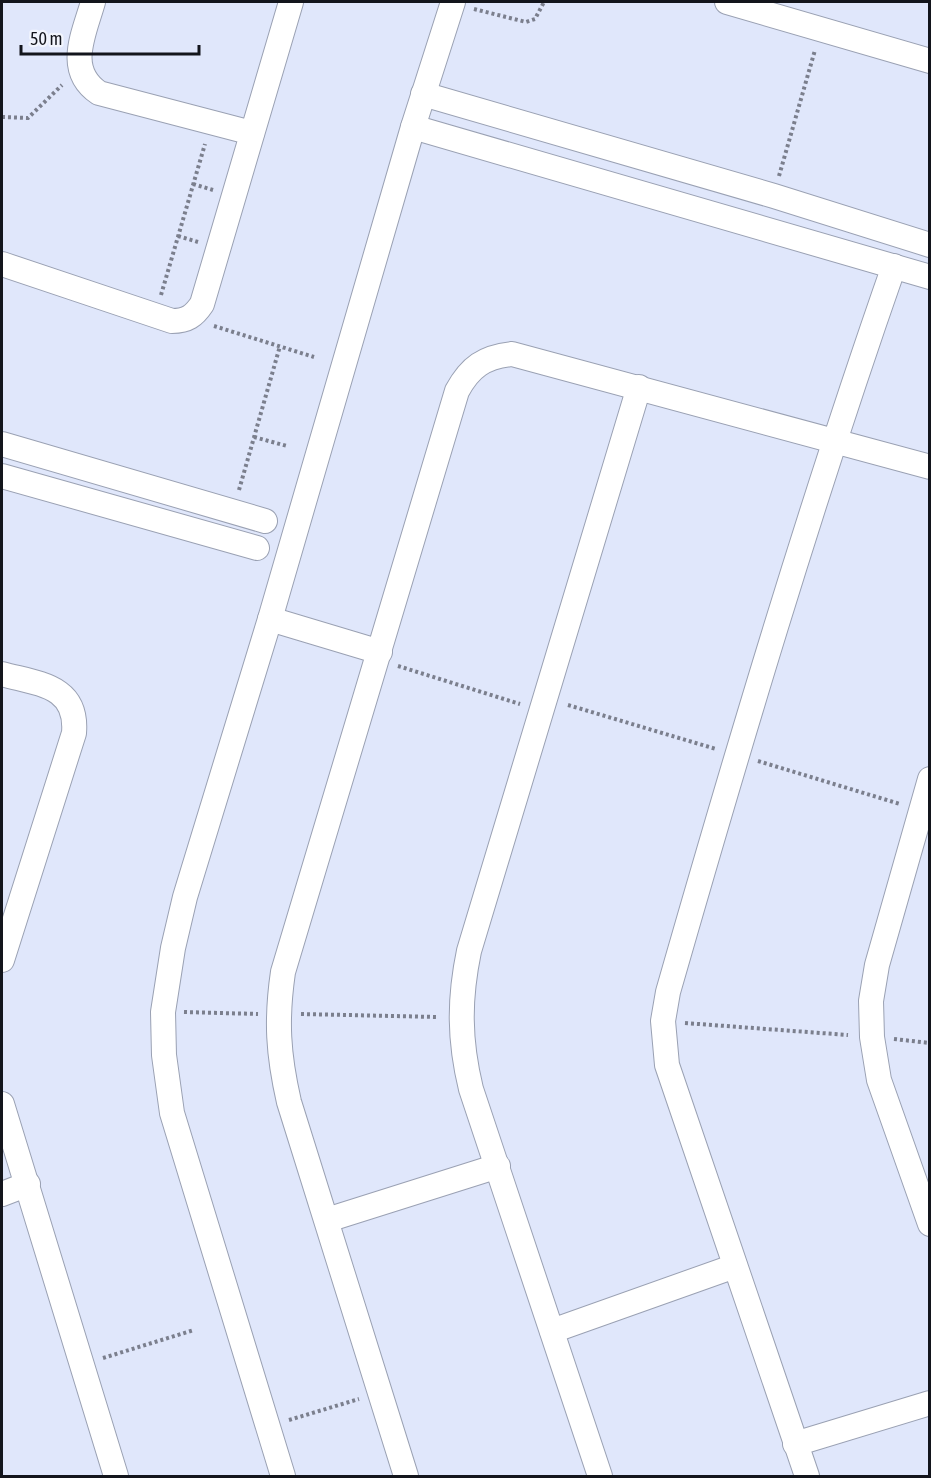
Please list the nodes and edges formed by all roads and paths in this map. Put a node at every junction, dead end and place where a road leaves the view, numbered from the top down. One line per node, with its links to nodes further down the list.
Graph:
1 (93, 2): 8 (street)
2 (291, 2): 13 (street)
3 (452, 2): 4 (path); 9 (street)
4 (544, 2)
5 (727, 2): 6 (street)
6 (821, 29): 7 (street); 14 (path)
7 (930, 61)
8 (78, 67): 10 (path); 11 (street)
9 (423, 94): 12 (street); 14 (street)
10 (2, 117)
11 (211, 123): 13 (street); 19 (path)
12 (413, 126): 17 (street); 35 (street)
13 (252, 133): 20 (street)
14 (774, 196): 15 (street)
15 (930, 245)
16 (2, 264): 19 (street)
17 (894, 266): 18 (street); 25 (street)
18 (930, 277)
19 (155, 315): 20 (street)
20 (188, 318): 21 (path)
21 (280, 346): 22 (path); 24 (path)
22 (314, 357)
23 (639, 387): 25 (street); 36 (street); 38 (street)
24 (254, 436): 27 (path); 31 (path)
25 (833, 440): 28 (street); 44 (street)
26 (2, 444): 30 (street)
27 (287, 446)
28 (930, 467)
29 (2, 476): 32 (street)
30 (138, 484): 31 (street); 32 (street)
31 (232, 512): 33 (street)
32 (130, 513): 34 (street)
33 (265, 521)
34 (257, 548)
35 (270, 619): 36 (street); 41 (street)
36 (379, 656): 38 (path); 42 (street)
37 (2, 674): 40 (street)
38 (544, 711): 43 (street)
39 (930, 780): 45 (street)
40 (2, 960)
41 (163, 1011): 42 (path); 59 (street)
42 (277, 1014): 43 (path); 51 (street)
43 (460, 1018): 48 (street)
44 (663, 1021): 45 (path); 53 (street)
45 (872, 1037): 46 (path); 52 (street)
46 (930, 1043)
47 (2, 1104): 49 (street)
48 (498, 1166): 51 (street); 55 (street)
49 (28, 1184): 50 (street); 56 (street)
50 (2, 1194)
51 (327, 1220): 57 (street)
52 (930, 1224)
53 (735, 1266): 55 (street); 60 (street)
54 (194, 1330): 56 (path)
55 (552, 1331): 64 (street)
56 (82, 1364): 61 (street)
57 (380, 1392): 59 (path); 63 (street)
58 (930, 1403): 60 (street)
59 (267, 1426): 62 (street)
60 (795, 1444): 65 (street)
61 (116, 1476)
62 (283, 1476)
63 (406, 1476)
64 (600, 1476)
65 (807, 1476)

